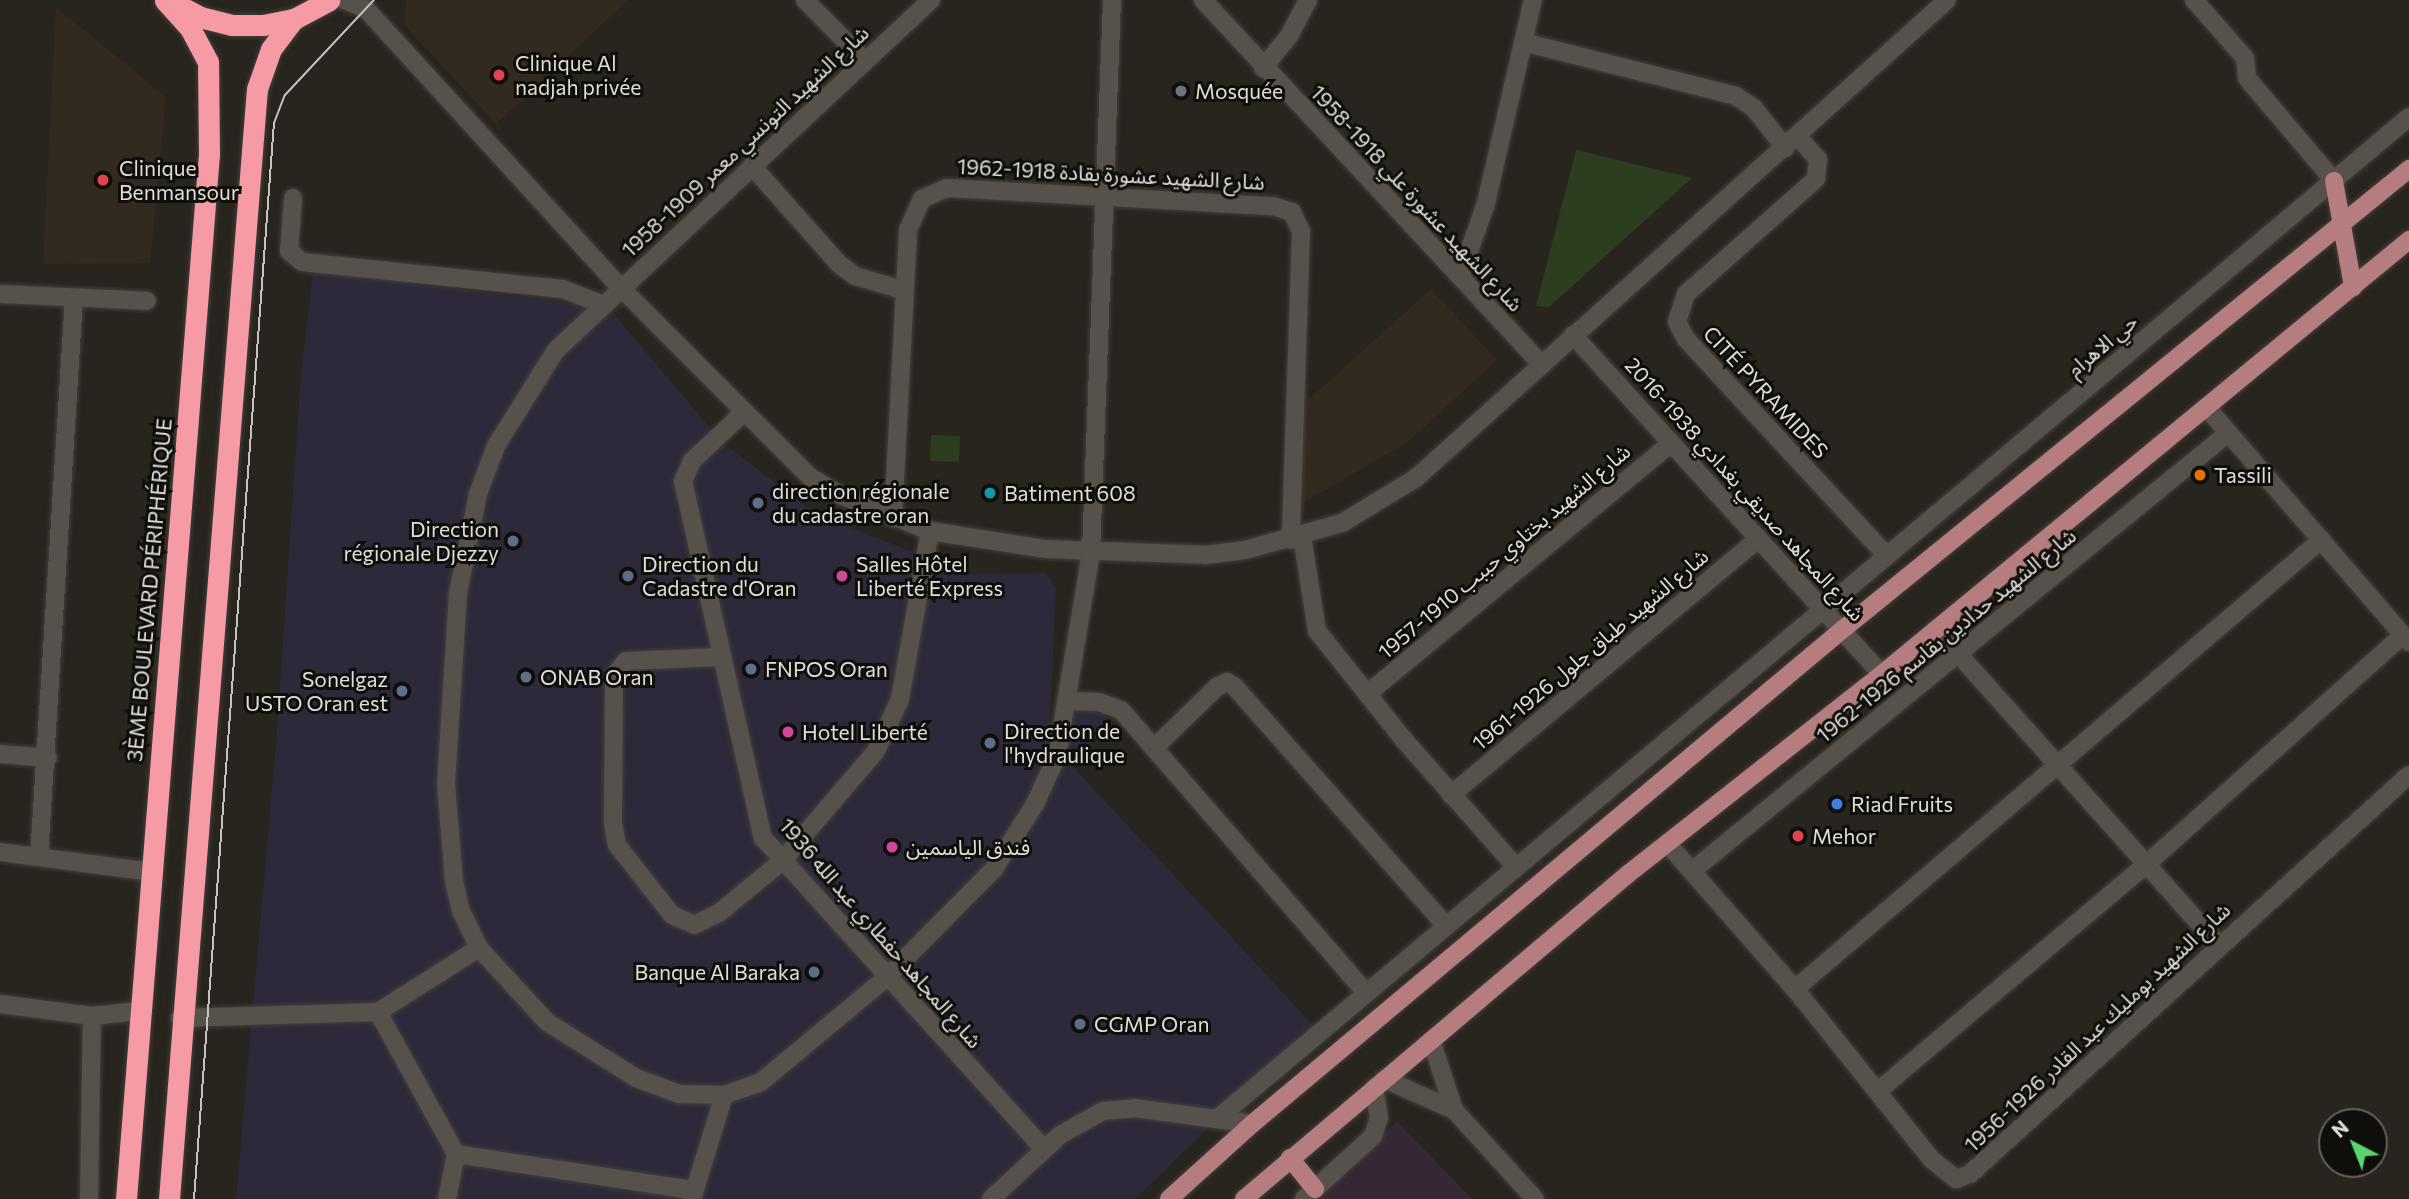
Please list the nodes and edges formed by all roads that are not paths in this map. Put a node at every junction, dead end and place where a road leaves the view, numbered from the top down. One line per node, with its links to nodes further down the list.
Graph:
1 (167, 0): 12 (highway); 68 (highway, 3ÈME BOULEVARD PÉRIPHÉRIQUE)
2 (329, 0): 12 (highway)
3 (344, 0): 26 (street)
4 (806, 0): 14 (street)
5 (931, 0): 14 (street, شارع الشهيد التونسي معمر 1909-1958)
6 (1112, 0): 21 (street)
7 (1203, 0): 15 (street, شارع الشهيد عشورة علي 1918-1958)
8 (1308, 0): 15 (street)
9 (1533, 0): 13 (street)
10 (1947, 0): 17 (street)
11 (2194, 0): 20 (street)
12 (294, 19): 79 (highway)
13 (1524, 42): 17 (street); 25 (street)
14 (865, 61): 18 (street, شارع الشهيد التونسي معمر 1909-1958)
15 (1263, 68): 25 (street, شارع الشهيد عشورة علي 1918-1958)
16 (2409, 117): 20 (street, حي الاهرام)
17 (1791, 142): 33 (street); 45 (street, CITÉ PYRAMIDES)
18 (752, 166): 26 (street, شارع الشهيد التونسي معمر 1909-1958); 28 (street)
19 (2409, 169): 23 (main road)
20 (2334, 181): 23 (main road); 45 (street, حي الاهرام)
21 (1105, 197): 28 (street, شارع الشهيد عشورة بقادة 1918-1962); 41 (street, شارع الشهيد عشورة بقادة 1918-1962); 44 (street)
22 (293, 198): 32 (street)
23 (2342, 224): 27 (main road); 48 (main road)
24 (2409, 240): 27 (main road)
25 (1460, 277): 34 (street, شارع الشهيد عشورة علي 1918-1958)
26 (620, 287): 32 (street, شارع الشهيد التونسي معمر 1909-1958); 36 (street)
27 (2353, 287): 35 (main road)
28 (902, 290): 39 (street, شارع الشهيد عشورة بقادة 1918-1962)
29 (0, 294): 30 (street)
30 (74, 298): 31 (street); 57 (street)
31 (147, 301)
32 (601, 304): 71 (street, شارع الشهيد التونسي معمر 1909-1958)
33 (1573, 335): 34 (street); 38 (street, شارع المجاهد صديقي بغدادي 1938-2016)
34 (1542, 365): 41 (street)
35 (2207, 408): 37 (street); 47 (main road)
36 (742, 414): 39 (street); 51 (street, شارع المجاهد حفطاري عبد الله 1936)
37 (2228, 433): 43 (street); 50 (street, شارع الشهيد حدادين بقاسم 1926-1962)
38 (1671, 443): 42 (street, شارع المجاهد صديقي بغدادي 1938-2016); 53 (street, شارع الشهيد بختاوي حببب 1910-1957)
39 (893, 518): 40 (street)
40 (930, 531): 44 (street); 64 (street)
41 (1296, 538): 44 (street); 53 (street)
42 (1758, 539): 46 (street, شارع المجاهد صديقي بغدادي 1938-2016); 60 (street, شارع الشهيد طباق جلول 1926-1961)
43 (2321, 540): 49 (street); 58 (street)
44 (1091, 552): 54 (street)
45 (1885, 554): 46 (street, حي الاهرام)
46 (1823, 608): 48 (street, شارع المجاهد صديقي بغدادي 1938-2016); 66 (street, حي الاهرام)
47 (1936, 629): 50 (street); 52 (main road)
48 (1842, 630): 52 (street, شارع المجاهد صديقي بغدادي 1938-2016); 86 (main road)
49 (2406, 638): 65 (street)
50 (1958, 656): 58 (street); 67 (street, شارع الشهيد حدادين بقاسم 1926-1962)
51 (720, 657): 64 (street, شارع المجاهد حفطاري عبد الله 1936); 64 (street)
52 (1882, 674): 61 (main road)
53 (1367, 694): 60 (street)
54 (1068, 701): 55 (street); 72 (street)
55 (1154, 748): 69 (street); 74 (street)
56 (0, 754): 57 (street)
57 (48, 758): 63 (street)
58 (2060, 764): 65 (street); 73 (street)
59 (2409, 775): 70 (street, شارع الشهيد بومليك عبد القادر 1926-1956)
60 (1451, 795): 66 (street)
61 (1667, 843): 67 (street, شارع الشهيد بومليك عبد القادر 1926-1956); 80 (main road)
62 (0, 852): 63 (street)
63 (39, 857): 68 (street)
64 (782, 860): 72 (street, شارع المجاهد حفطاري عبد الله 1936)
65 (2149, 862): 70 (street); 82 (street)
66 (1516, 867): 69 (street, حي الاهرام)
67 (1692, 871): 73 (street, شارع الشهيد بومليك عبد القادر 1926-1956)
68 (151, 872): 76 (highway, 3ÈME BOULEVARD PÉRIPHÉRIQUE)
69 (1446, 926): 74 (street, حي الاهرام)
70 (2219, 945): 82 (street, شارع الشهيد بومليك عبد القادر 1926-1956)
71 (479, 948): 77 (street); 83 (street)
72 (887, 977): 83 (street); 87 (street, شارع المجاهد حفطاري عبد الله 1936)
73 (1795, 989): 82 (street, شارع الشهيد بومليك عبد القادر 1926-1956)
74 (1365, 992): 85 (street, حي الاهرام)
75 (0, 1004): 78 (street)
76 (139, 1011): 78 (street); 93 (highway, 3ÈME BOULEVARD PÉRIPHÉRIQUE)
77 (378, 1012): 79 (street); 88 (street)
78 (92, 1016): 92 (street)
79 (180, 1018): 94 (highway)
80 (1431, 1040): 81 (main road); 84 (street)
81 (1379, 1083): 84 (street); 89 (main road); 91 (street)
82 (1878, 1091)
83 (724, 1095): 90 (street)
84 (1454, 1110): 99 (street)
85 (1217, 1119): 86 (street); 87 (street)
86 (1252, 1124): 97 (main road)
87 (1044, 1149): 96 (street)
88 (456, 1154): 90 (street); 95 (street)
89 (1290, 1158): 91 (main road); 98 (main road)
90 (692, 1194)
91 (1309, 1194)
92 (89, 1199)
93 (127, 1199)
94 (169, 1199)
95 (447, 1199)
96 (992, 1199)
97 (1169, 1199)
98 (1244, 1199)
99 (1535, 1199)

